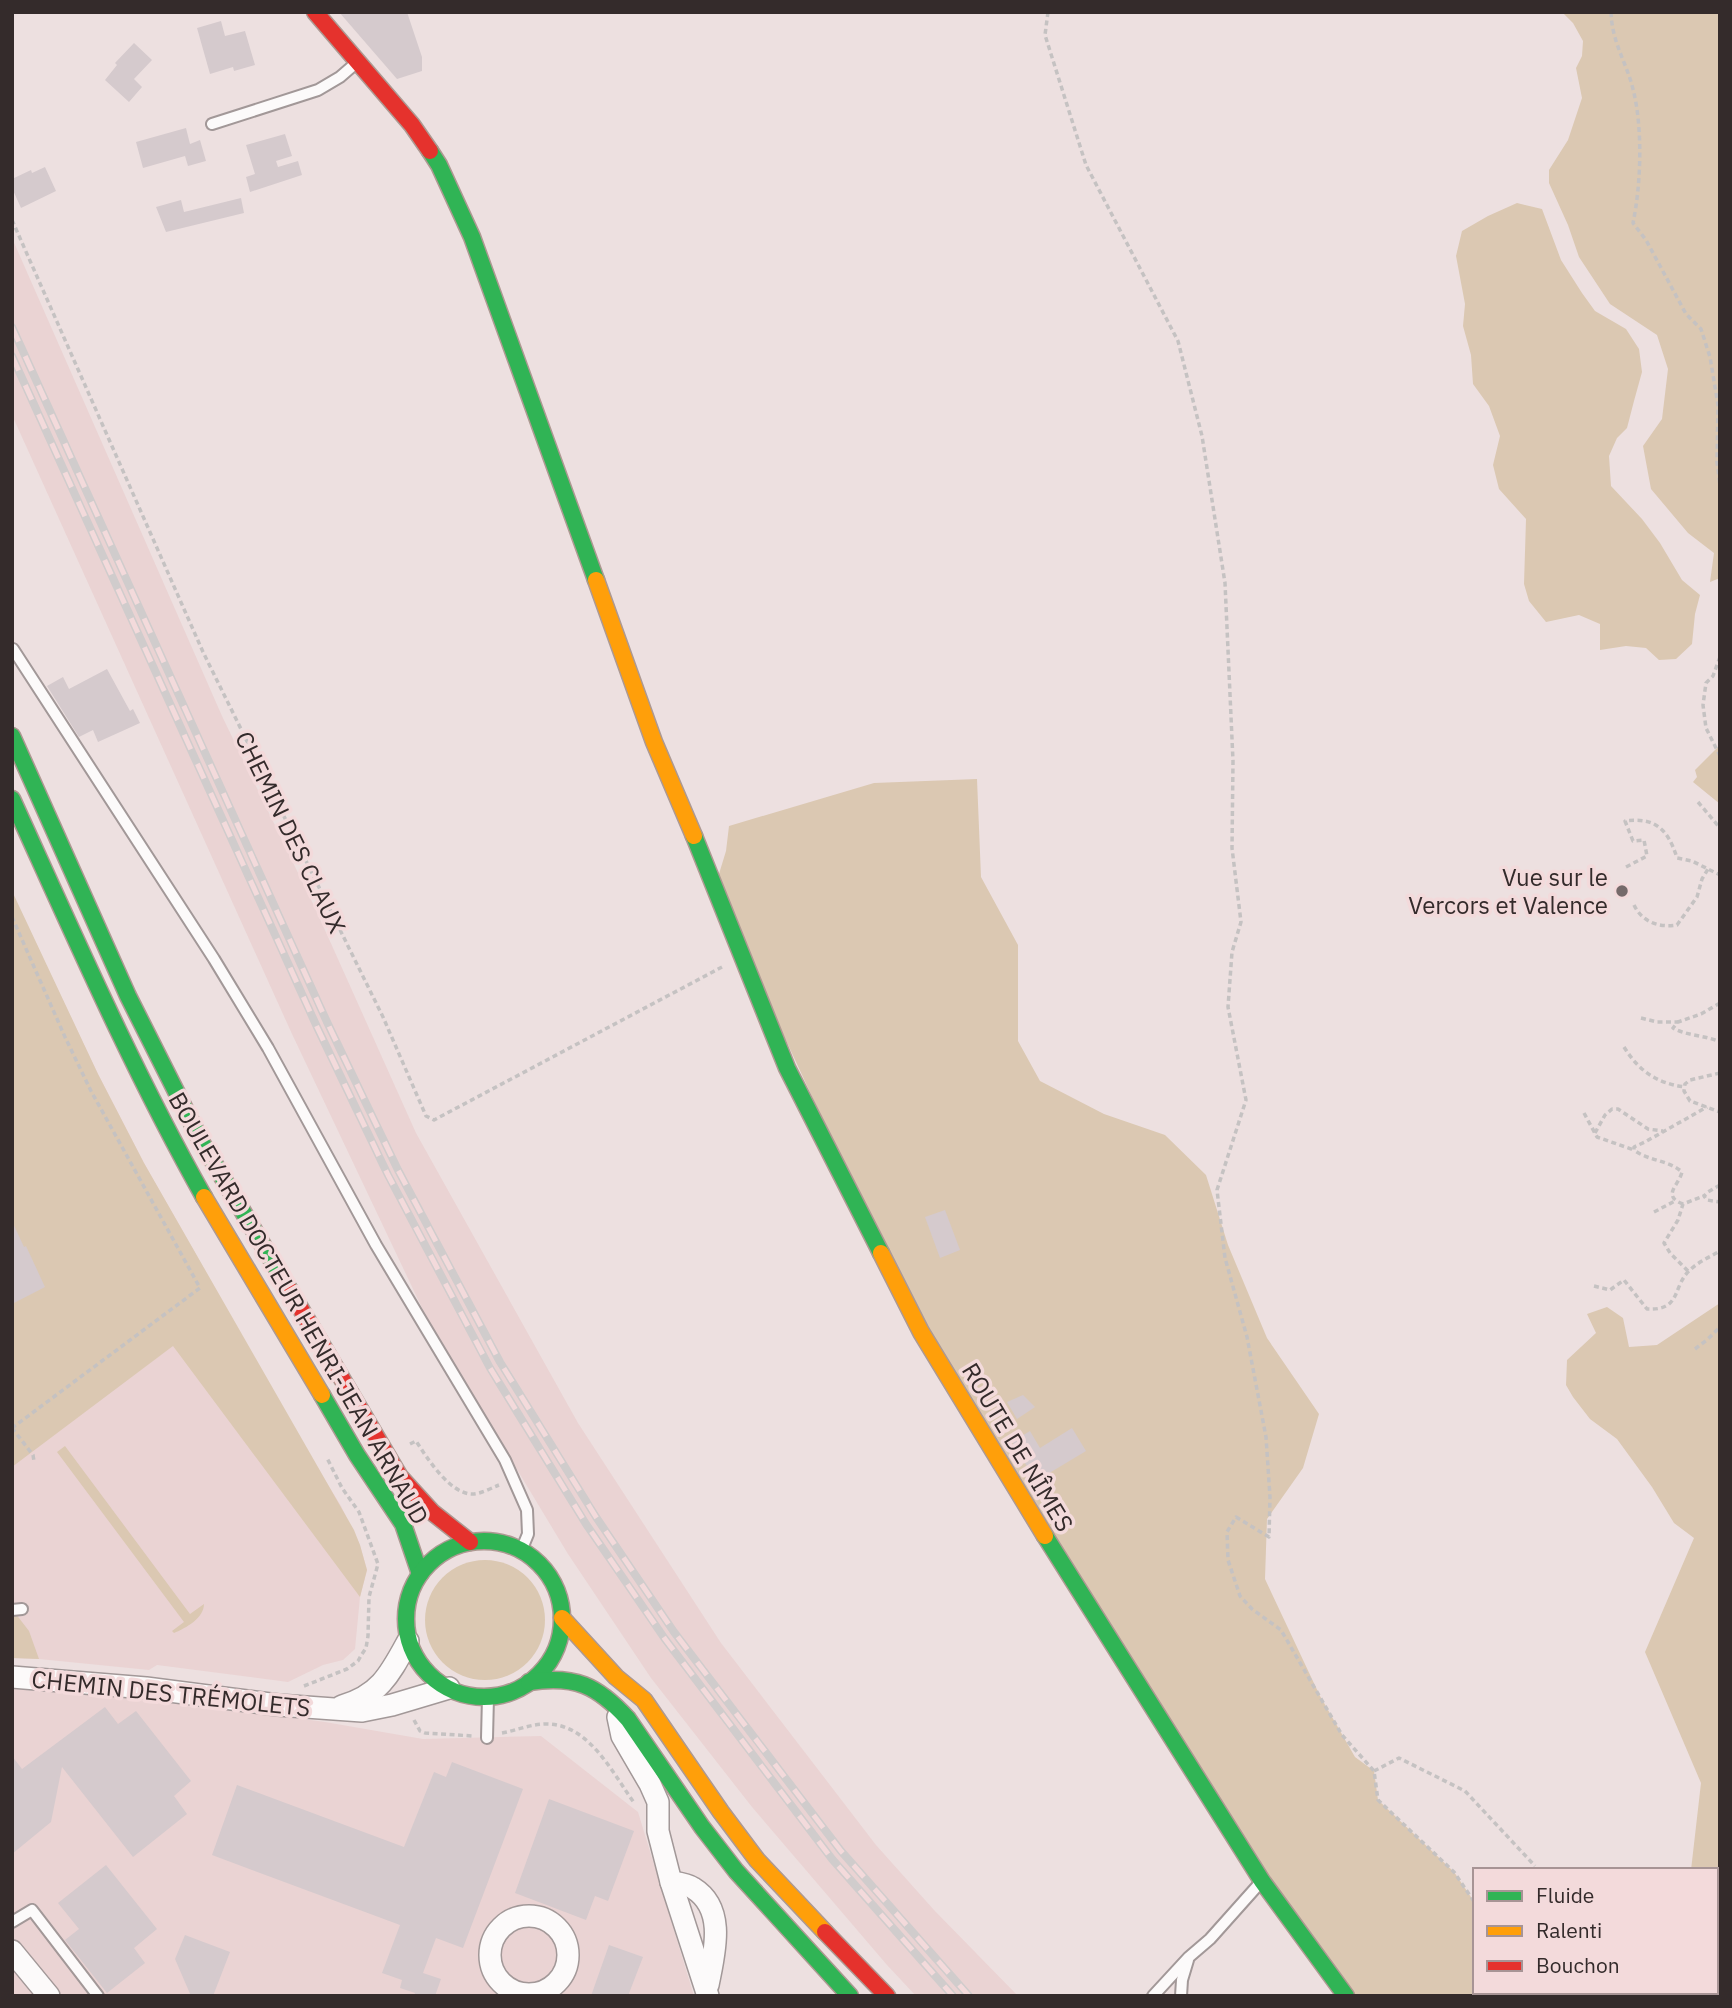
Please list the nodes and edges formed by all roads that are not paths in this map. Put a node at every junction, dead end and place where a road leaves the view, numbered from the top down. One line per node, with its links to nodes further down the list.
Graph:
1 (314, 12): 2 (main road, ROUTE DE NÎMES)
2 (357, 62): 3 (lane); 19 (main road, ROUTE DE NÎMES)
3 (212, 124)
4 (13, 649): 8 (lane)
5 (12, 736): 7 (main road, BOULEVARD DOCTEUR HENRI-JEAN ARNAUD)
6 (12, 799): 9 (main road, BOULEVARD DOCTEUR HENRI-JEAN ARNAUD)
7 (470, 1542): 8 (main road); 9 (main road)
8 (521, 1551): 10 (main road)
9 (420, 1574): 11 (main road)
10 (562, 1618): 13 (main road); 28 (main road)
11 (408, 1641): 14 (main road); 17 (street, CHEMIN DES TRÉMOLETS)
12 (12, 1677): 17 (street, CHEMIN DES TRÉMOLETS)
13 (529, 1682): 15 (main road); 16 (main road)
14 (449, 1688): 15 (main road); 17 (street, CHEMIN DES TRÉMOLETS)
15 (488, 1697): 18 (lane)
16 (615, 1704): 20 (street); 27 (main road)
17 (330, 1709)
18 (487, 1737)
19 (1262, 1881): 23 (lane); 31 (main road, ROUTE DE NÎMES)
20 (671, 1882): 24 (street); 24 (street)
21 (12, 1922): 26 (lane)
22 (12, 1951): 25 (street)
23 (1189, 1957): 29 (lane); 30 (lane)
24 (708, 1993)
25 (49, 1996)
26 (98, 1996)
27 (850, 1996)
28 (887, 1996)
29 (1153, 1996)
30 (1181, 1996)
31 (1346, 1996)

